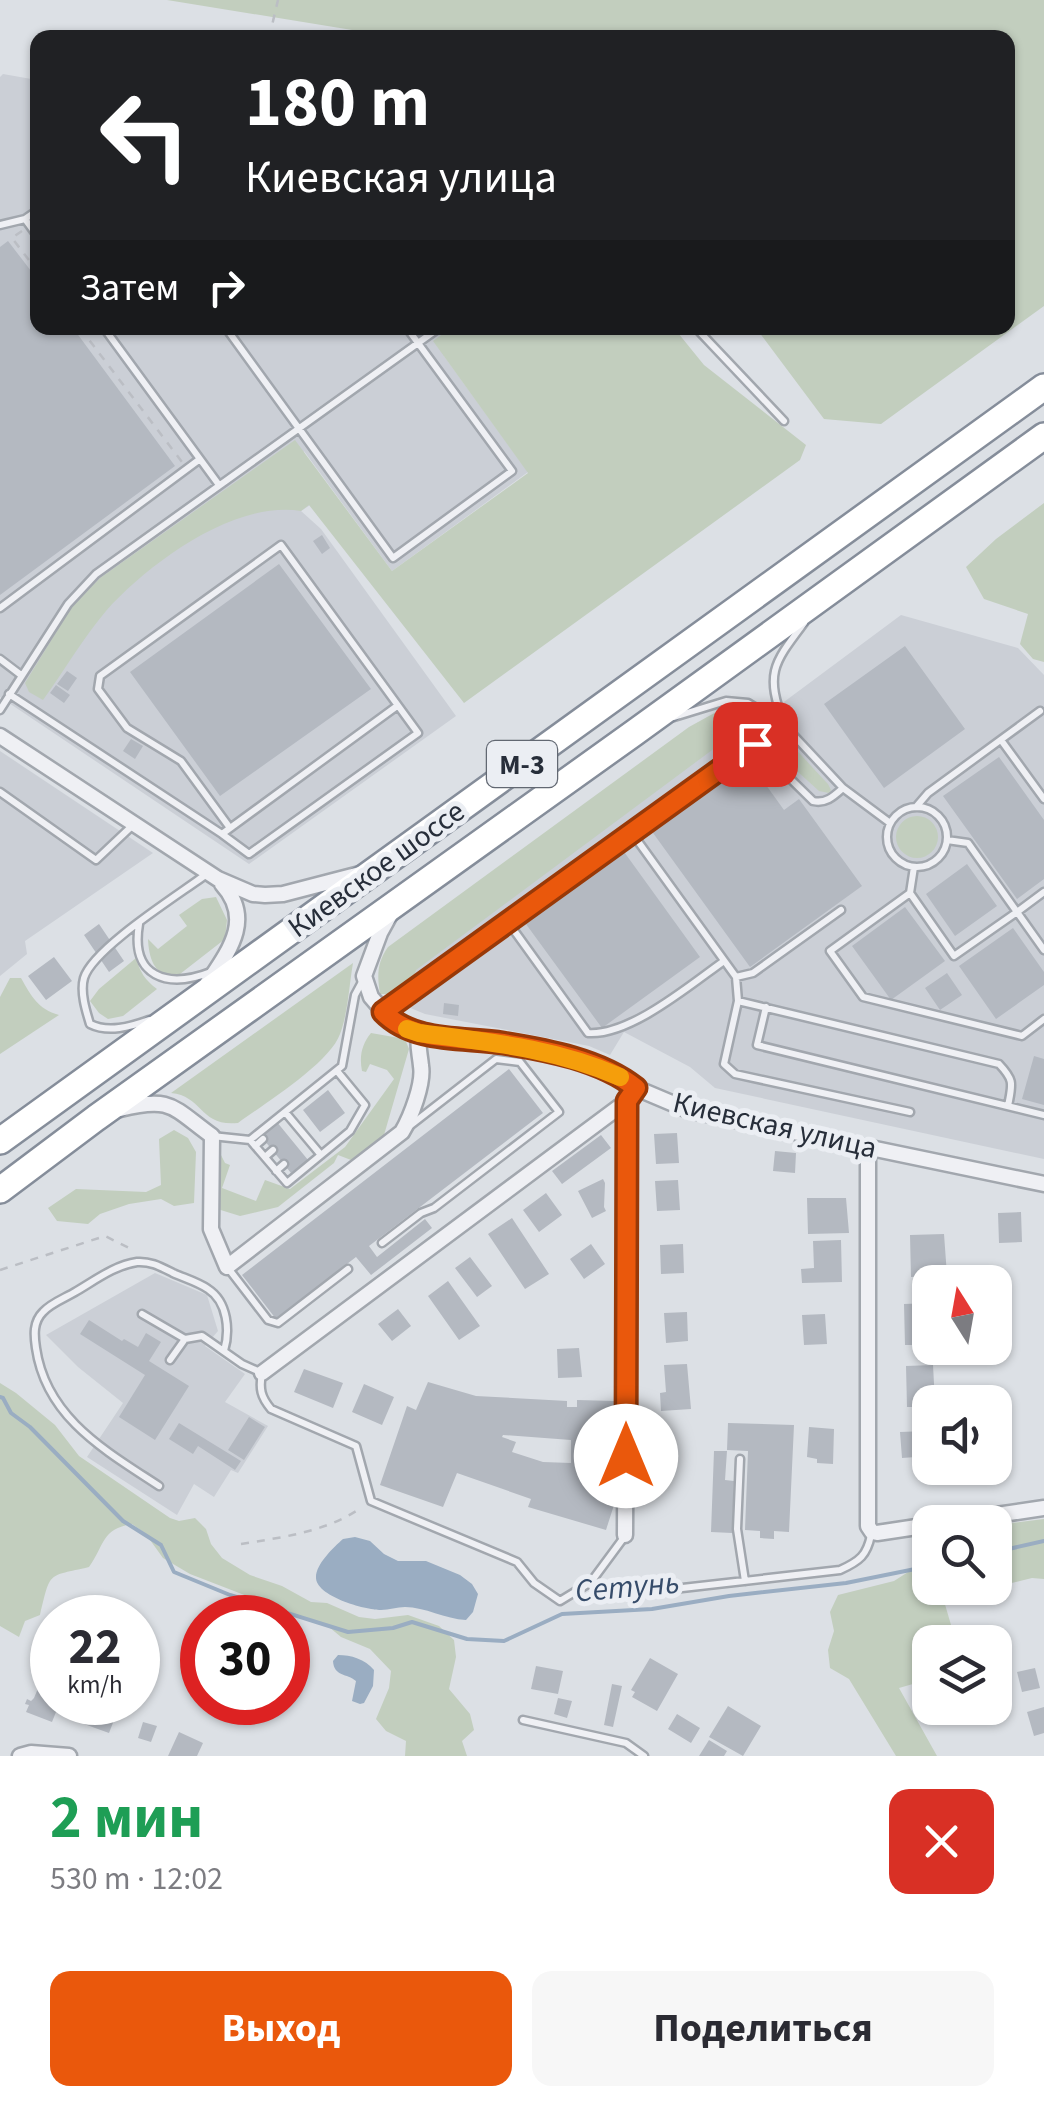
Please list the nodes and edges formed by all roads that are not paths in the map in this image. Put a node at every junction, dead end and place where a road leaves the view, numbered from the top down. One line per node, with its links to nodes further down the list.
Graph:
1 (30, 219): 2 (lane)
2 (27, 222): 3 (lane); 4 (lane)
3 (0, 224)
4 (30, 226)
5 (109, 335): 15 (lane)
6 (231, 335): 13 (lane)
7 (412, 335): 10 (lane)
8 (428, 335): 10 (lane)
9 (703, 335): 12 (lane)
10 (418, 342): 13 (lane); 13 (lane)
11 (1044, 387): 40 (highway, Киевское шоссе / М-3)
12 (784, 422)
13 (299, 428): 16 (lane)
14 (1044, 436): 17 (highway, Киевское шоссе / М-3)
15 (200, 460): 16 (lane); 18 (lane)
16 (219, 485): 20 (lane)
17 (824, 596): 25 (lane); 26 (highway, Киевское шоссе / М-3)
18 (0, 608)
19 (0, 659): 20 (lane)
20 (21, 675): 21 (lane)
21 (10, 694): 23 (lane); 37 (lane)
22 (397, 706): 35 (lane); 35 (lane); 37 (lane)
23 (0, 710)
24 (1040, 712): 28 (lane)
25 (784, 725): 26 (lane); 29 (lane)
26 (634, 733): 44 (highway, Киевское шоссе / М-3)
27 (0, 736): 34 (street)
28 (1002, 740): 31 (lane); 32 (lane)
29 (843, 788): 33 (lane); 36 (lane)
30 (0, 792): 34 (lane)
31 (1044, 799)
32 (916, 807): 33 (lane); 38 (lane)
33 (890, 823): 39 (lane)
34 (134, 824): 41 (street)
35 (230, 828): 37 (lane)
36 (632, 833): 47 (lane); 51 (lane)
37 (222, 834)
38 (947, 840): 39 (lane); 46 (lane)
39 (914, 867): 43 (lane)
40 (375, 870): 41 (street); 50 (highway, Киевское шоссе / М-3)
41 (213, 876): 48 (lane); 52 (street)
42 (1044, 892): 46 (lane)
43 (910, 893): 46 (lane); 59 (lane)
44 (400, 900): 53 (street); 67 (highway, Киевское шоссе / М-3)
45 (841, 910): 54 (lane)
46 (1016, 912): 49 (lane)
47 (508, 922): 51 (lane); 58 (lane)
48 (139, 924): 52 (lane); 56 (lane)
49 (1044, 950)
50 (263, 951): 52 (lane); 56 (highway, Киевское шоссе / М-3)
51 (724, 960): 54 (lane)
52 (216, 970): 56 (street)
53 (364, 976): 58 (street); 61 (lane)
54 (736, 977): 55 (lane)
55 (738, 1000): 57 (lane); 64 (lane)
56 (192, 1002): 74 (highway, Киевское шоссе / М-3)
57 (766, 1007): 63 (lane); 63 (lane)
58 (383, 1012): 60 (street, Киевская улица)
59 (1044, 1019)
60 (419, 1033): 62 (street, Киевская улица); 70 (street)
61 (336, 1070): 65 (lane); 80 (lane)
62 (632, 1095): 77 (street, Киевская улица); 93 (street); 100 (street)
63 (1008, 1106): 66 (lane)
64 (910, 1112)
65 (288, 1114): 68 (lane); 69 (lane); 76 (lane)
66 (1044, 1115)
67 (96, 1118): 71 (street); 85 (highway, Киевское шоссе / М-3)
68 (280, 1126)
69 (299, 1128): 72 (lane); 75 (lane)
70 (402, 1132): 86 (lane); 87 (street)
71 (212, 1136): 76 (lane); 87 (street)
72 (289, 1137)
73 (264, 1139): 76 (lane)
74 (0, 1141)
75 (310, 1142): 79 (lane); 80 (lane)
76 (253, 1143): 81 (lane)
77 (868, 1147): 84 (street, Киевская улица); 99 (street)
78 (273, 1150): 81 (lane)
79 (300, 1150)
80 (321, 1155): 83 (lane)
81 (265, 1157): 83 (lane)
82 (284, 1164): 83 (lane)
83 (276, 1170)
84 (1044, 1184)
85 (0, 1190)
86 (382, 1243)
87 (227, 1268): 88 (lane)
88 (348, 1270)
89 (142, 1314): 90 (lane)
90 (185, 1339): 91 (lane); 92 (lane)
91 (224, 1351): 93 (lane); 95 (lane)
92 (170, 1360)
93 (262, 1373): 102 (lane)
94 (740, 1459): 101 (lane)
95 (159, 1486)
96 (1044, 1508): 97 (street)
97 (1012, 1513)
98 (912, 1527): 99 (street)
99 (872, 1532): 101 (lane)
100 (626, 1534): 102 (lane)
101 (745, 1581): 102 (lane)
102 (591, 1582)
103 (524, 1720): 106 (lane)
104 (20, 1756): 105 (street)
105 (69, 1756)
106 (644, 1756)

